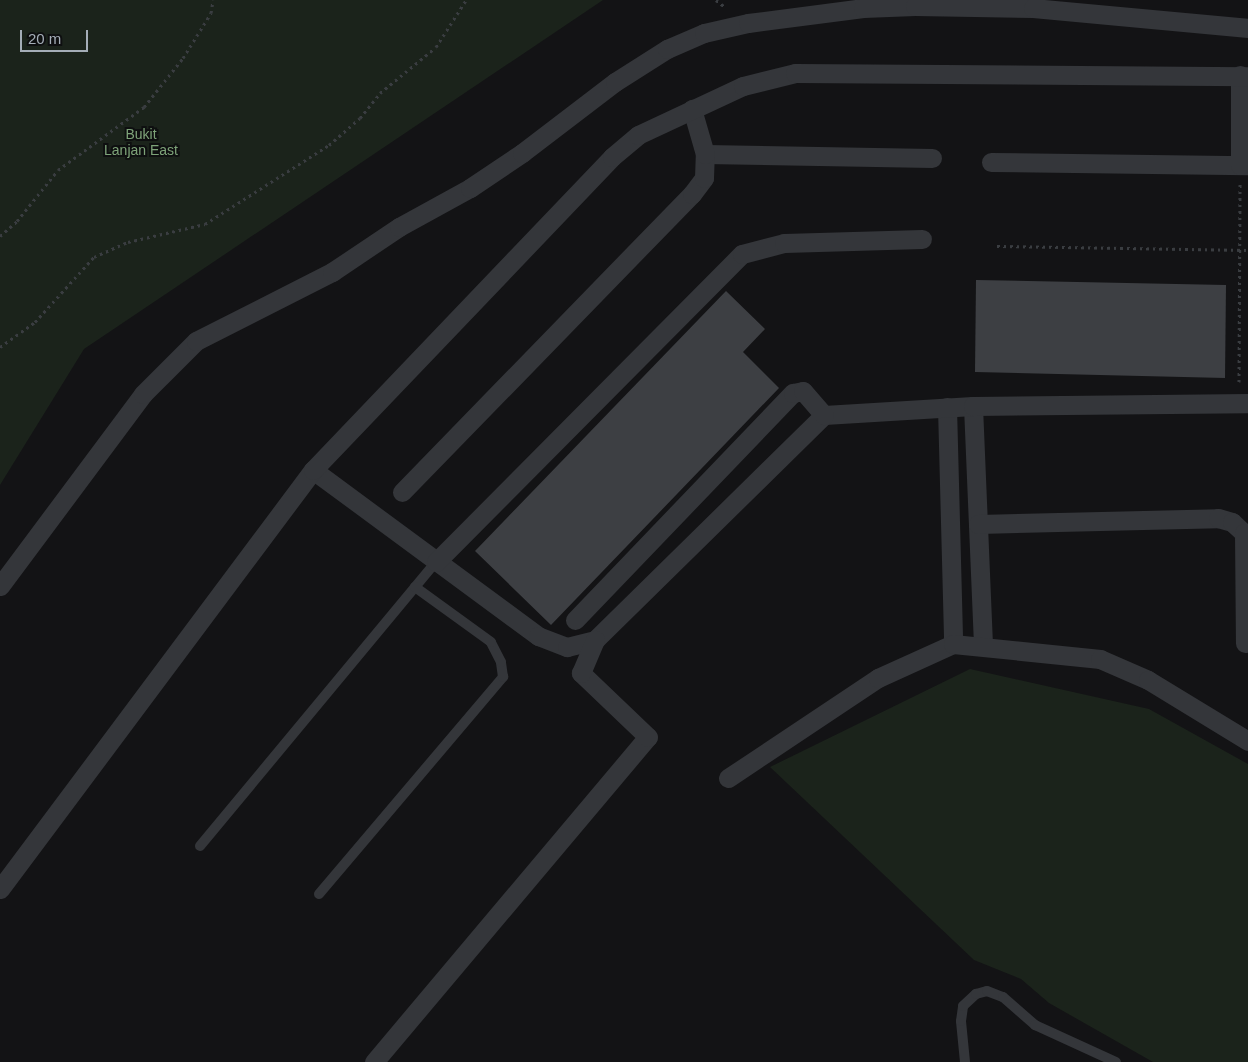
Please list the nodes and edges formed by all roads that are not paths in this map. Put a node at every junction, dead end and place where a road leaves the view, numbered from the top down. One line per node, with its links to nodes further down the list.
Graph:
1 (1248, 28): 17 (street)
2 (1244, 76): 3 (street); 7 (street)
3 (692, 109): 4 (street); 13 (street)
4 (706, 154): 5 (street); 14 (street)
5 (932, 158)
6 (991, 162): 7 (street)
7 (1244, 165)
8 (922, 239): 16 (street)
9 (1244, 403): 10 (street)
10 (973, 406): 11 (street); 15 (street)
11 (946, 407): 12 (street); 22 (street)
12 (824, 415): 19 (street); 20 (street)
13 (313, 470): 16 (street); 27 (street)
14 (402, 492)
15 (978, 524): 21 (street); 23 (street)
16 (436, 562): 18 (lane); 20 (street)
17 (0, 586)
18 (415, 587): 26 (lane); 28 (lane)
19 (575, 620)
20 (595, 640): 29 (street)
21 (1245, 642)
22 (954, 644): 23 (street); 25 (street)
23 (982, 645): 24 (street)
24 (1248, 741)
25 (728, 778)
26 (200, 846)
27 (0, 889)
28 (319, 894)
29 (374, 1062)
30 (966, 1062): 31 (lane)
31 (1116, 1062)

